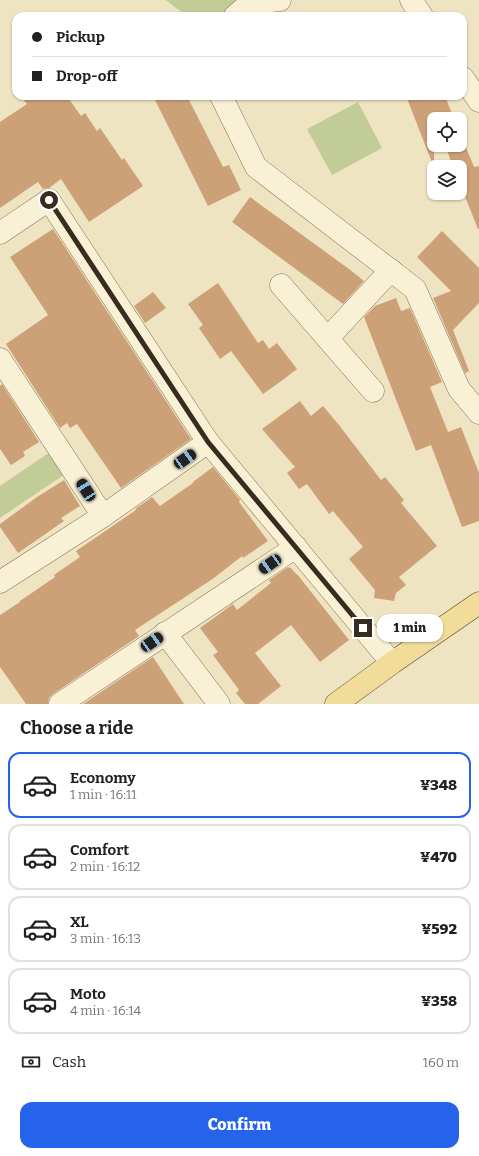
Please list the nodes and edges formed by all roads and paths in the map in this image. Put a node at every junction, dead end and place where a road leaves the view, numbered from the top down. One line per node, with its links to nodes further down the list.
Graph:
1 (280, 0): 3 (street)
2 (411, 0): 4 (street)
3 (239, 12)
4 (419, 12)
5 (467, 84): 7 (street)
6 (223, 100): 9 (street)
7 (479, 102)
8 (0, 233): 15 (street)
9 (391, 270): 11 (street); 14 (street)
10 (281, 285): 11 (street)
11 (328, 338): 13 (street)
12 (0, 359): 16 (street)
13 (373, 391)
14 (479, 413)
15 (208, 442): 16 (street); 17 (street)
16 (103, 516): 18 (street)
17 (296, 547): 20 (street); 21 (street)
18 (0, 582)
19 (479, 604): 21 (main road)
20 (165, 634): 22 (street); 23 (street)
21 (392, 663): 24 (main road)
22 (60, 704)
23 (218, 704)
24 (336, 704)

